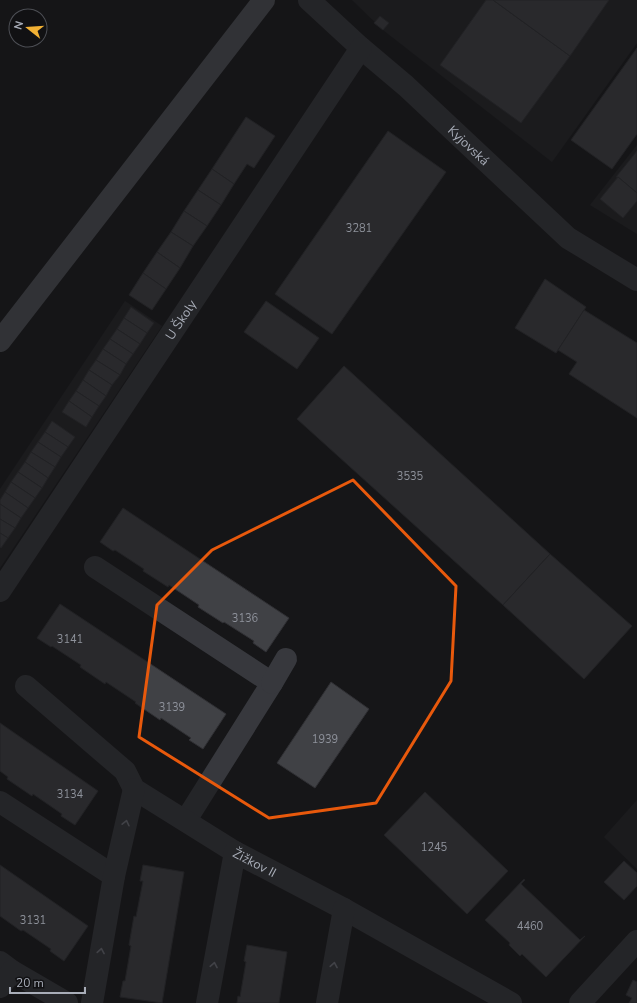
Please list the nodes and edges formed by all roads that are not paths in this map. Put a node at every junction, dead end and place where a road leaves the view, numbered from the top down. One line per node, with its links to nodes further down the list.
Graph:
1 (264, 0): 5 (main road)
2 (310, 0): 3 (street, Kyjovská)
3 (361, 48): 4 (street, Kyjovská); 7 (street, U Školy)
4 (637, 280)
5 (0, 341)
6 (95, 567): 9 (street)
7 (0, 591)
8 (286, 660): 9 (street)
9 (272, 683): 13 (street)
10 (26, 686): 11 (street)
11 (134, 789): 13 (street, Žižkov II); 15 (street, one-way to 11)
12 (0, 802): 15 (street)
13 (186, 820): 14 (street, Žižkov II)
14 (235, 852): 16 (street, Žižkov II); 21 (street, one-way to 14)
15 (114, 876): 20 (street, one-way to 15)
16 (344, 909): 22 (street, one-way to 16); 23 (street, Žižkov II)
17 (637, 941): 24 (street)
18 (4, 974): 19 (street)
19 (67, 1003)
20 (92, 1003)
21 (207, 1003)
22 (327, 1003)
23 (511, 1003)
24 (580, 1003)

